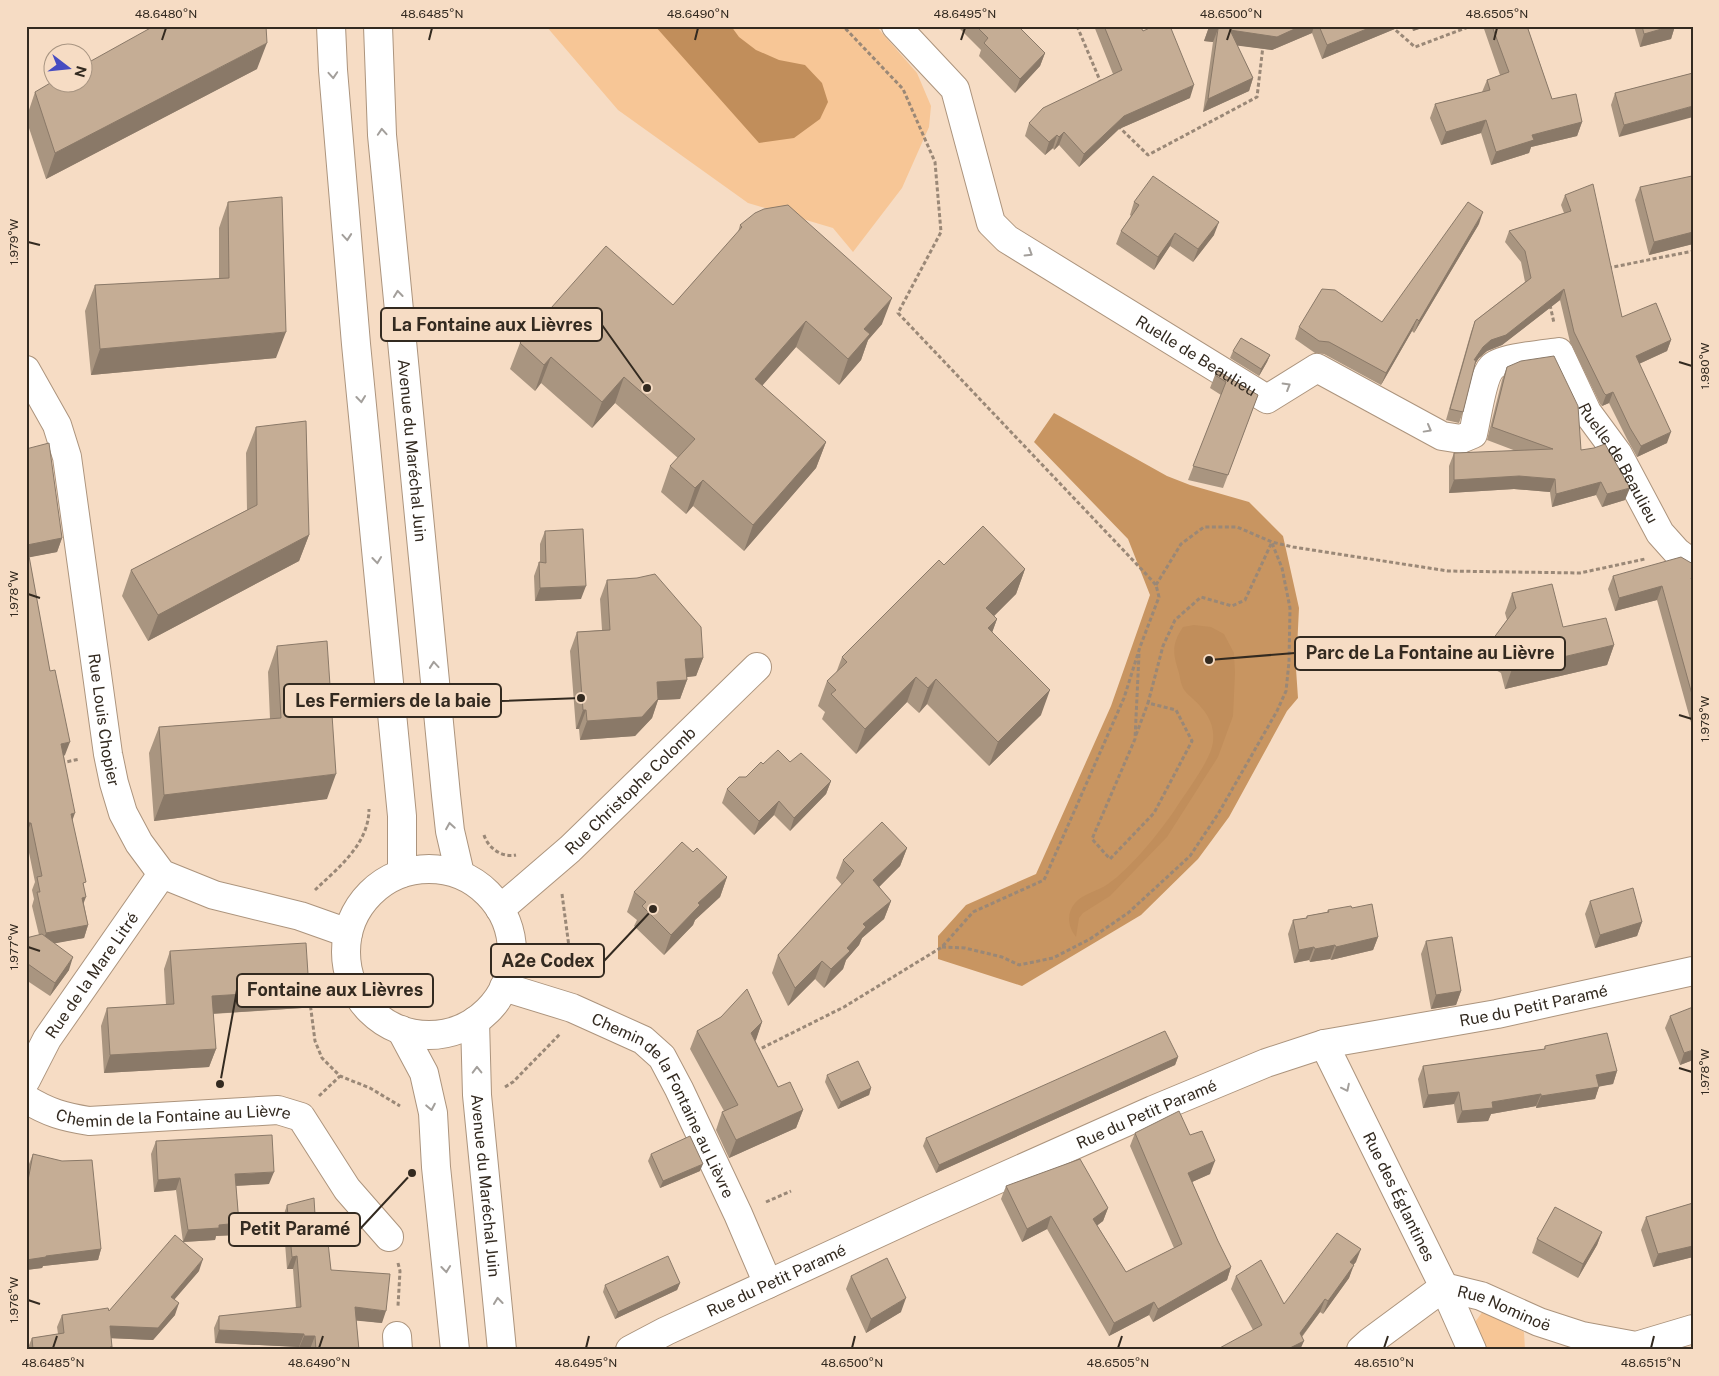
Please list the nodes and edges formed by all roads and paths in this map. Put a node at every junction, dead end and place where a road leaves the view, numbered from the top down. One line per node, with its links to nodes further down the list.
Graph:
1 (331, 26): 25 (street, one-way to 25)
2 (378, 26): 30 (street, Avenue du Maréchal Juin, one-way to 2)
3 (843, 26): 18 (path)
4 (896, 26): 14 (street, Ruelle de Beaulieu, one-way to 14)
5 (1077, 26): 9 (path)
6 (1391, 26): 7 (path)
7 (1471, 26)
8 (1263, 44): 10 (path)
9 (1103, 90)
10 (1115, 117)
11 (1693, 251): 12 (path)
12 (1600, 270)
13 (1549, 300): 14 (path)
14 (1560, 352): 17 (street, Ruelle de Beaulieu)
15 (26, 370): 23 (street, Rue Louis Chopier)
16 (1272, 542): 17 (path); 18 (path); 21 (path); 34 (path)
17 (1685, 558)
18 (1156, 585): 19 (path)
19 (1140, 647): 22 (path); 34 (path)
20 (757, 667): 27 (street, Rue Christophe Colomb)
21 (1148, 703): 22 (path); 22 (path)
22 (1135, 739)
23 (108, 754): 24 (path); 29 (street, Rue Louis Chopier)
24 (53, 764)
25 (402, 816): 28 (street); 32 (path)
26 (482, 833): 27 (path)
27 (554, 864): 31 (street, Rue Christophe Colomb); 38 (path)
28 (402, 873): 30 (street); 33 (street)
29 (162, 874): 32 (street); 43 (street, Rue de la Mare Litré)
30 (460, 874): 31 (street)
31 (500, 909): 37 (street)
32 (300, 916): 33 (street)
33 (348, 933): 40 (street)
34 (942, 946): 42 (path)
35 (1693, 971): 41 (street, Rue du Petit Paramé)
36 (307, 978): 46 (path)
37 (504, 987): 38 (street, Chemin de la Fontaine au Lièvre); 39 (street)
38 (572, 1008): 44 (path); 48 (street, Chemin de la Fontaine au Lièvre)
39 (475, 1021): 40 (street); 44 (street, Avenue du Maréchal Juin, one-way to 39)
40 (401, 1030): 46 (street, one-way to 46)
41 (1324, 1044): 48 (street, Rue du Petit Paramé); 49 (street, Rue des Églantines, one-way to 49)
42 (749, 1054)
43 (26, 1080)
44 (477, 1095): 54 (street, Avenue du Maréchal Juin, one-way to 44)
45 (26, 1099): 47 (street, Chemin de la Fontaine au Lièvre)
46 (433, 1113): 53 (street, one-way to 53)
47 (389, 1237): 51 (path)
48 (768, 1284): 55 (street, Rue du Petit Paramé)
49 (1444, 1287): 52 (street, Rue Nominoë); 56 (street, Rue Nominoë); 57 (street, Rue des Églantines)
50 (1693, 1329): 52 (street, Rue Nominoë)
51 (397, 1343)
52 (1635, 1348)
53 (455, 1350)
54 (502, 1350)
55 (630, 1350)
56 (1361, 1350)
57 (1472, 1350)

